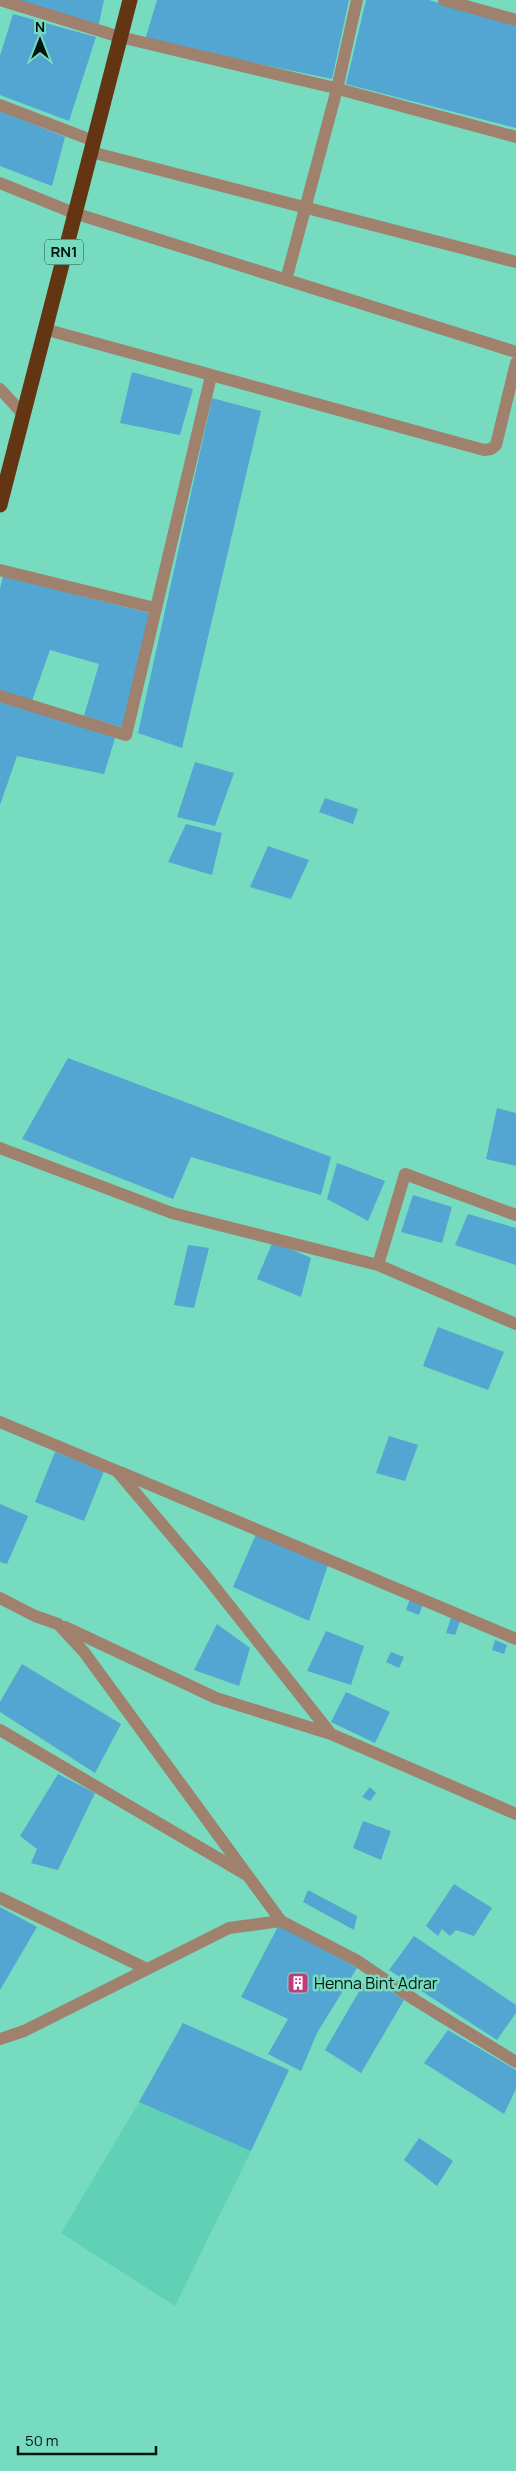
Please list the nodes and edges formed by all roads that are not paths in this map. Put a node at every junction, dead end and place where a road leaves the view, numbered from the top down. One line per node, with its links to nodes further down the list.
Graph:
1 (0, 0): 6 (street)
2 (130, 0): 6 (highway, RN1)
3 (357, 0): 7 (street)
4 (444, 0): 5 (street)
5 (516, 20)
6 (120, 38): 7 (street); 10 (highway, RN1)
7 (337, 89): 9 (street); 12 (street)
8 (0, 106): 10 (street)
9 (516, 137)
10 (92, 146): 12 (street); 13 (highway, RN1)
11 (0, 183): 13 (street)
12 (306, 206): 14 (street); 15 (street)
13 (74, 213): 15 (street); 16 (highway, RN1)
14 (516, 262)
15 (286, 280): 17 (street)
16 (44, 329): 19 (street); 21 (highway, RN1)
17 (516, 352)
18 (516, 363): 19 (street)
19 (211, 376): 24 (street)
20 (0, 389): 21 (street)
21 (23, 414): 22 (highway, RN1)
22 (0, 505)
23 (0, 570): 24 (street)
24 (155, 608): 25 (street)
25 (0, 696)
26 (0, 1148): 28 (street)
27 (516, 1215): 28 (street)
28 (378, 1265): 29 (street)
29 (516, 1324)
30 (0, 1422): 31 (street)
31 (117, 1471): 34 (street); 36 (street)
32 (0, 1598): 33 (street)
33 (58, 1624): 36 (street); 38 (street)
34 (516, 1639)
35 (0, 1730): 38 (street)
36 (332, 1734): 37 (street)
37 (516, 1814)
38 (251, 1878): 40 (street)
39 (0, 1898): 41 (street)
40 (281, 1921): 41 (street); 43 (street)
41 (147, 1969): 42 (street)
42 (0, 2039)
43 (516, 2062)

